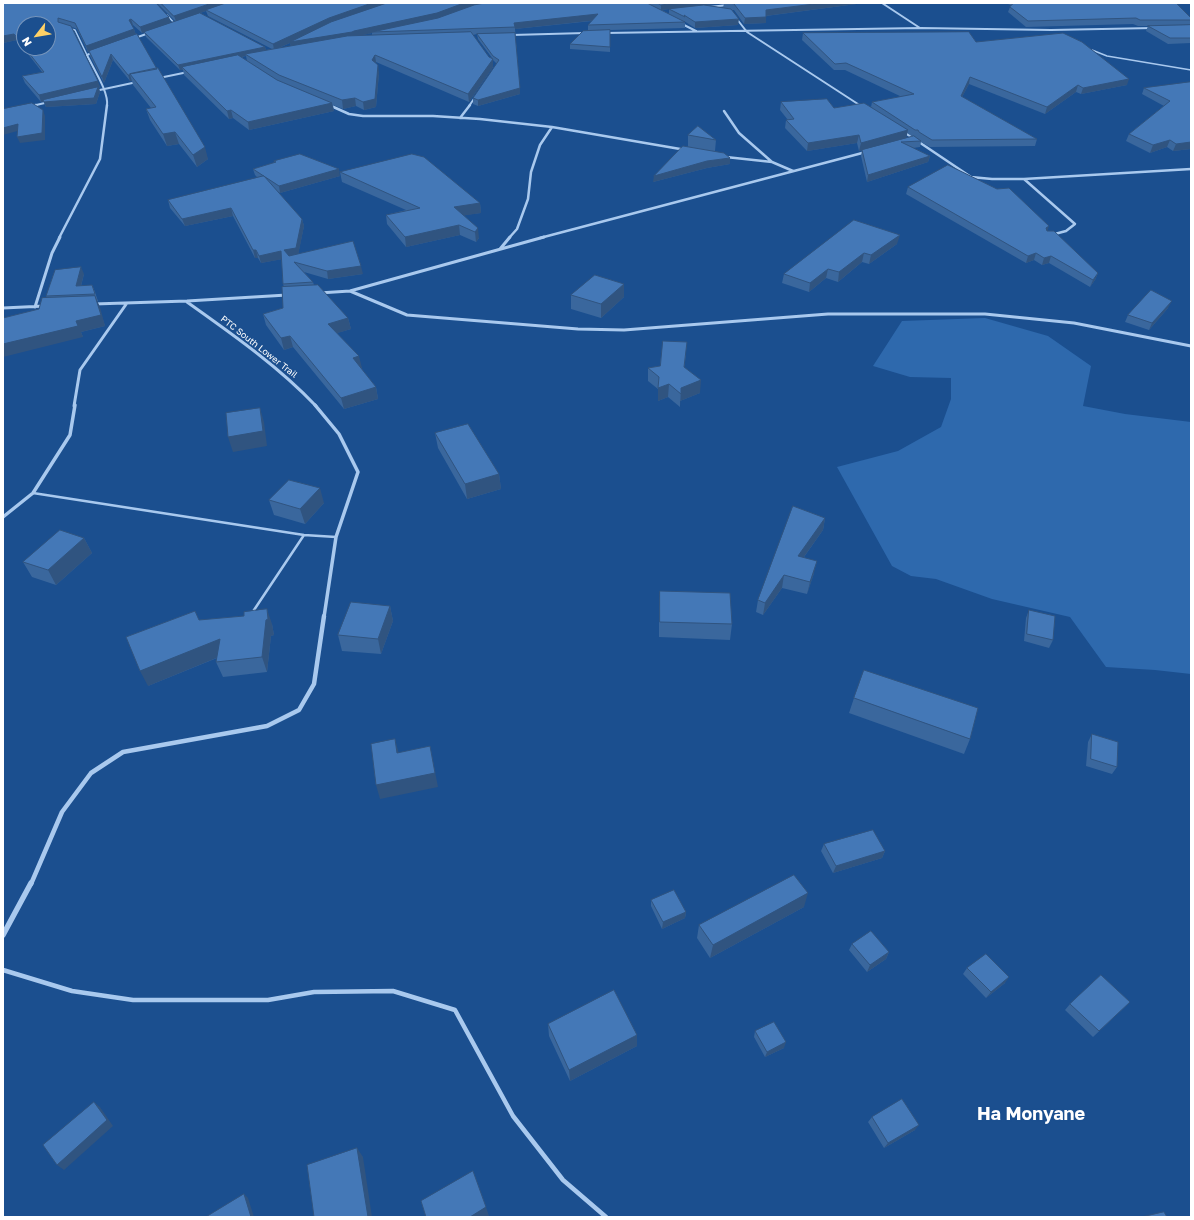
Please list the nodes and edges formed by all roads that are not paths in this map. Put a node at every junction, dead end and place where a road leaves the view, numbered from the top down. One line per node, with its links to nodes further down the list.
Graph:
1 (882, 3): 12 (street)
2 (734, 4): 3 (street)
3 (702, 8)
4 (708, 8): 5 (street)
5 (720, 9)
6 (166, 14): 9 (lane)
7 (734, 15): 17 (street)
8 (675, 21): 15 (street)
9 (175, 24): 10 (street)
10 (168, 26)
11 (68, 28): 25 (lane)
12 (921, 28): 14 (street); 17 (street)
13 (1160, 28): 14 (street)
14 (1051, 30): 20 (lane)
15 (696, 31): 17 (street); 19 (street)
16 (153, 32): 22 (street)
17 (747, 32): 36 (street)
18 (590, 33): 21 (street)
19 (598, 33)
20 (1056, 33)
21 (511, 36)
22 (131, 39)
23 (1087, 48): 26 (lane)
24 (101, 50): 25 (street)
25 (87, 55): 30 (street)
26 (1191, 70)
27 (190, 72): 28 (street)
28 (159, 78)
29 (143, 81): 30 (street)
30 (104, 89): 31 (street); 59 (street)
31 (88, 92)
32 (478, 93): 38 (street)
33 (50, 102): 35 (street)
34 (323, 103): 38 (street)
35 (26, 107)
36 (865, 108)
37 (724, 112): 46 (street)
38 (460, 118): 39 (street)
39 (552, 127): 43 (street); 51 (street)
40 (898, 128): 41 (street)
41 (915, 139): 42 (street); 49 (street)
42 (907, 141)
43 (689, 150)
44 (870, 151): 48 (street)
45 (720, 156): 46 (street)
46 (772, 162): 48 (street)
47 (1191, 169): 49 (street)
48 (794, 171): 51 (street)
49 (1024, 179): 50 (street)
50 (1046, 236)
51 (500, 249): 52 (street)
52 (350, 291): 53 (street); 61 (street)
53 (311, 293)
54 (288, 295): 55 (street)
55 (187, 301): 56 (street); 65 (street, PTC South Lower Trail)
56 (127, 303): 57 (street); 62 (street)
57 (89, 305)
58 (51, 306): 59 (street)
59 (35, 307): 60 (street)
60 (3, 308)
61 (1191, 346)
62 (33, 493): 63 (street); 64 (lane)
63 (3, 517)
64 (304, 535): 65 (lane); 66 (lane)
65 (336, 537): 67 (street, PTC South Lower Trail)
66 (250, 616)
67 (3, 935)
68 (3, 970): 69 (lane)
69 (606, 1217)

